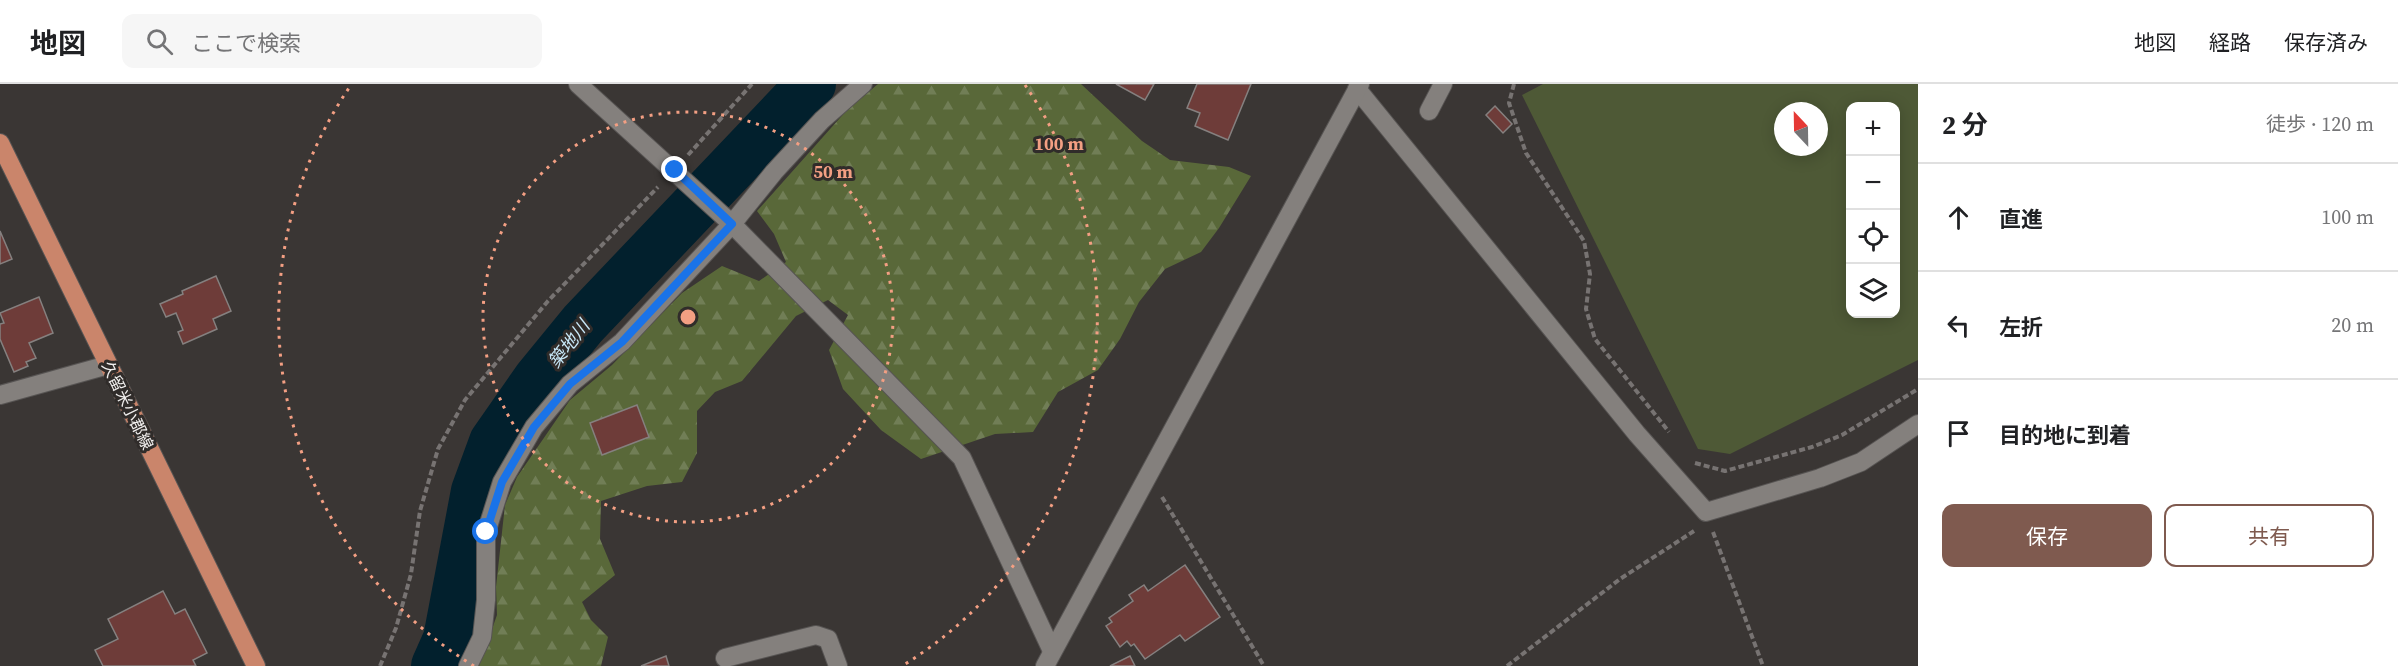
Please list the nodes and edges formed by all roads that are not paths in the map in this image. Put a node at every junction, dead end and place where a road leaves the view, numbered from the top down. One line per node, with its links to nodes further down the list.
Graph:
1 (578, 84): 7 (street)
2 (862, 84): 7 (street)
3 (1443, 84): 5 (street)
4 (1359, 87): 10 (street); 12 (street)
5 (1429, 111)
6 (0, 143): 8 (main road, 久留米小郡線)
7 (730, 222): 12 (street); 14 (street)
8 (108, 365): 9 (street); 13 (main road, 久留米小郡線)
9 (0, 396)
10 (1918, 424)
11 (725, 658): 15 (street)
12 (1048, 659)
13 (256, 666)
14 (468, 666)
15 (837, 666)

